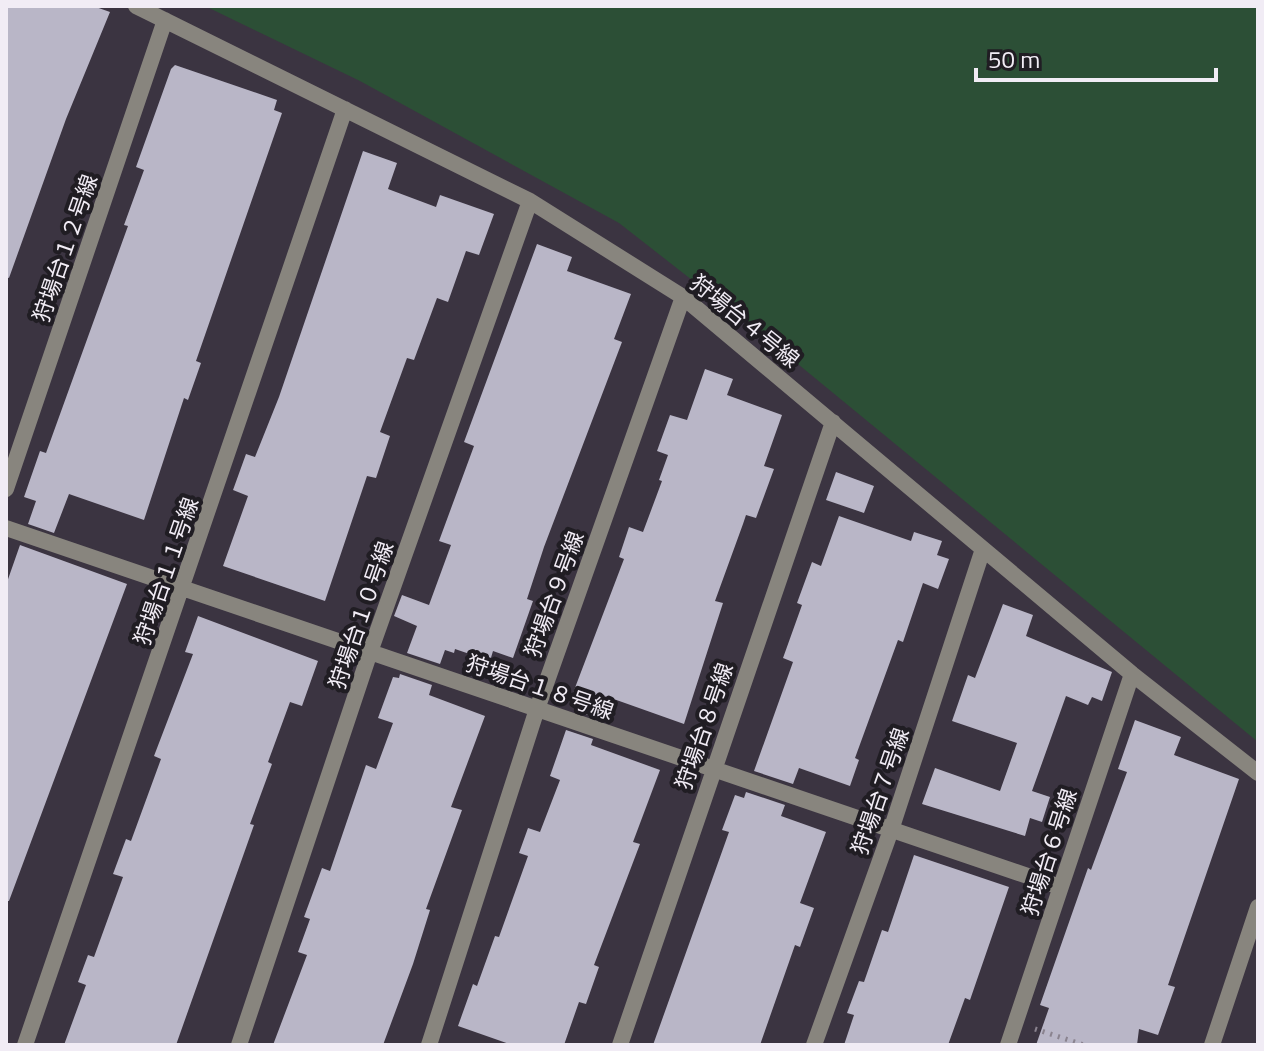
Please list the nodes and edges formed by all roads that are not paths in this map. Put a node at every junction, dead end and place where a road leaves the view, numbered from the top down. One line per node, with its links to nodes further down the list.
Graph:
1 (136, 6): 2 (street, 狩場台４号線)
2 (165, 20): 3 (street, 狩場台４号線); 7 (street, 狩場台１２号線)
3 (345, 109): 4 (street, 狩場台４号線); 10 (street, 狩場台１１号線)
4 (530, 201): 5 (street, 狩場台４号線); 11 (street, 狩場台１０号線)
5 (683, 297): 6 (street, 狩場台４号線); 13 (street, 狩場台９号線)
6 (833, 422): 9 (street, 狩場台４号線); 14 (street, 狩場台８号線)
7 (6, 489)
8 (6, 528): 10 (street, 狩場台１８号線)
9 (983, 549): 12 (street, 狩場台４号線); 16 (street, 狩場台７号線)
10 (184, 589): 11 (street, 狩場台１８号線); 19 (street, 狩場台１１号線)
11 (370, 652): 13 (street, 狩場台１８号線); 20 (street, 狩場台１０号線)
12 (1132, 674): 15 (street, 狩場台４号線); 17 (street, 狩場台６号線)
13 (537, 709): 14 (street, 狩場台１８号線); 21 (street, 狩場台９号線)
14 (712, 768): 16 (street, 狩場台１８号線); 22 (street, 狩場台８号線)
15 (1258, 773)
16 (891, 830): 17 (street, 狩場台１８号線); 23 (street, 狩場台７号線)
17 (1060, 887): 24 (street, 狩場台６号線)
18 (1258, 907): 25 (street)
19 (25, 1045)
20 (239, 1045)
21 (429, 1045)
22 (620, 1045)
23 (814, 1045)
24 (1008, 1045)
25 (1212, 1045)

